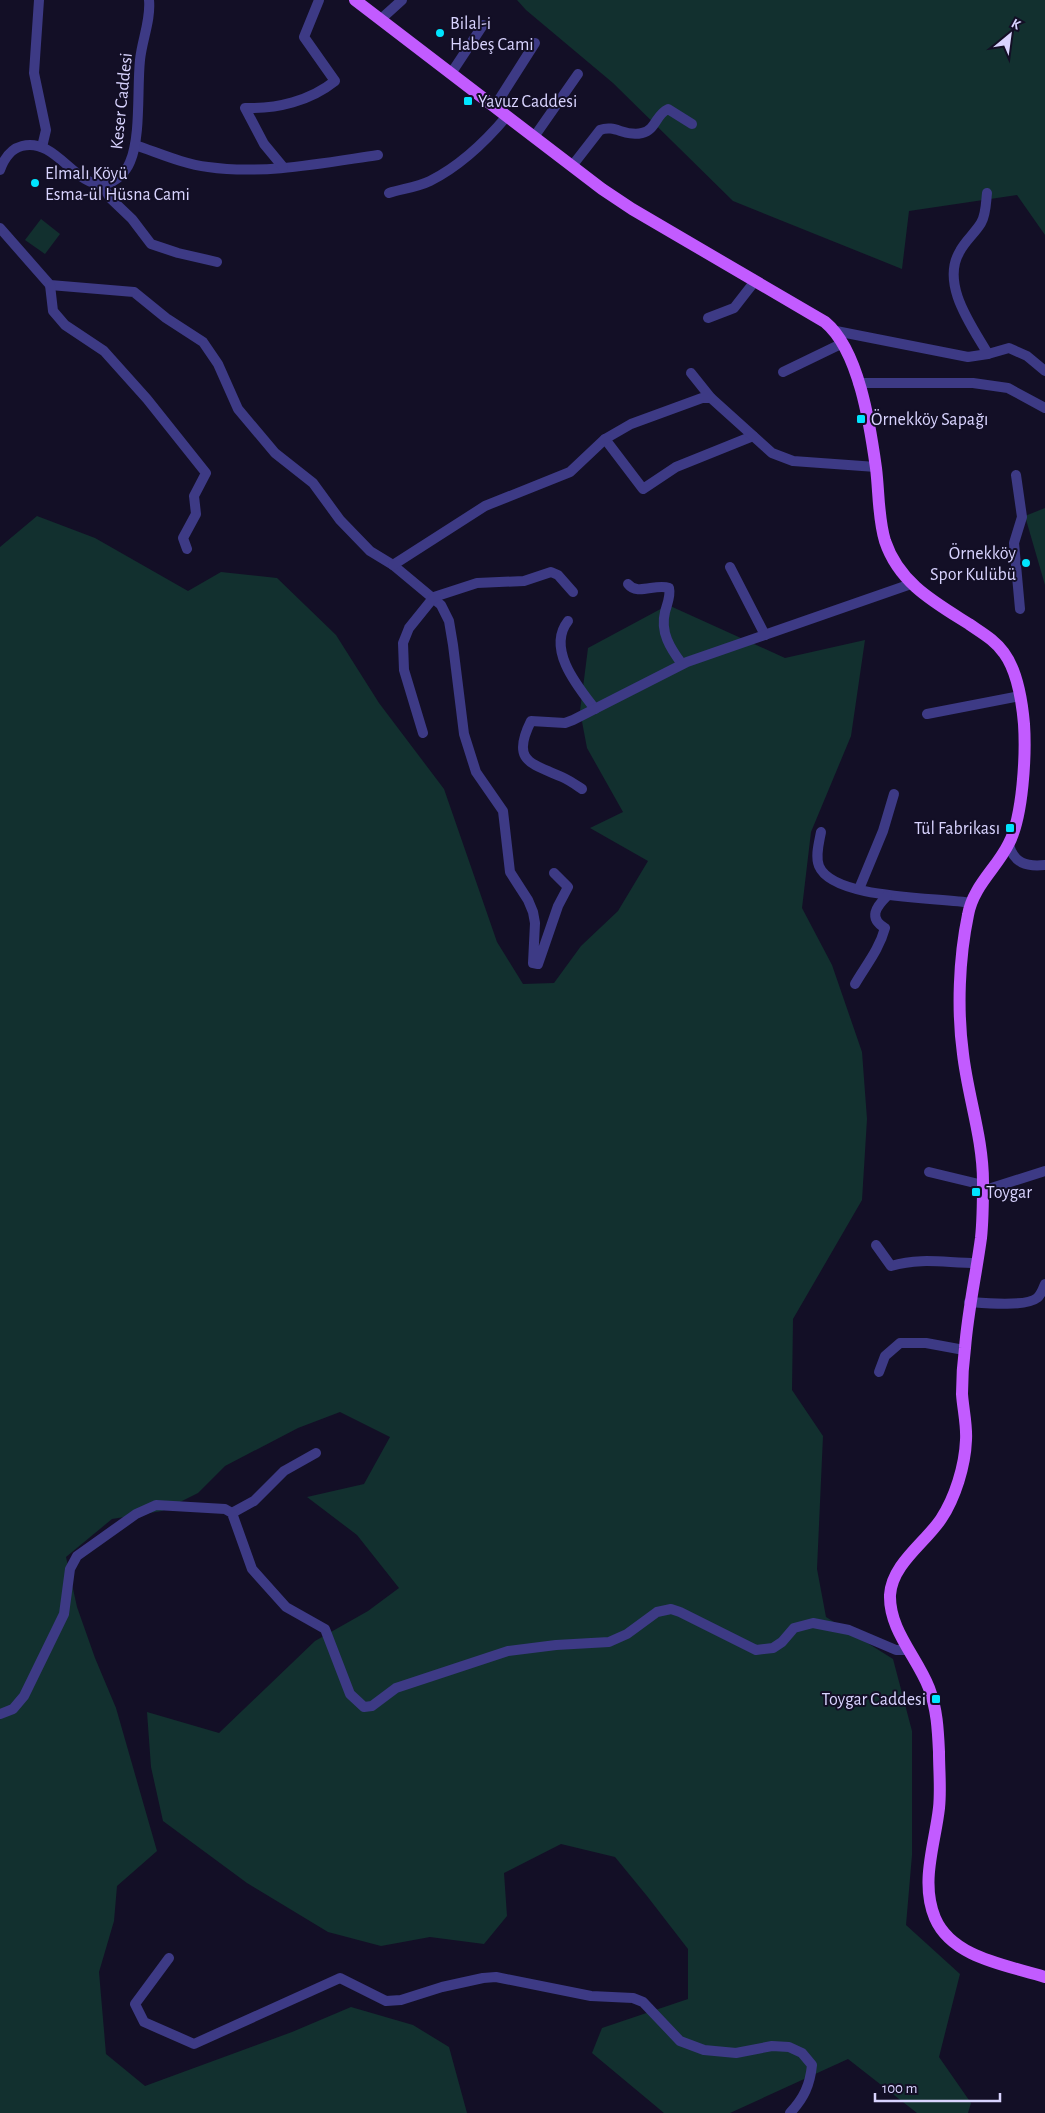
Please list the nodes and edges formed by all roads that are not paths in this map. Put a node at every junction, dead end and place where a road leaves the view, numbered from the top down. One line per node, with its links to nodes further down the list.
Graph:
1 (39, 0): 16 (street)
2 (149, 0): 15 (street, Keser Caddesi)
3 (320, 0): 19 (street)
4 (355, 0): 6 (main road)
5 (402, 0): 6 (street)
6 (380, 19): 9 (main road)
7 (483, 25): 9 (street)
8 (536, 43): 11 (street)
9 (452, 72): 11 (main road)
10 (578, 74): 14 (street)
11 (494, 106): 12 (main road)
12 (507, 116): 14 (main road); 23 (street)
13 (692, 124): 18 (street)
14 (534, 137): 18 (main road)
15 (135, 145): 19 (street); 21 (street, Keser Caddesi)
16 (42, 147): 20 (street); 21 (street)
17 (378, 155): 19 (street)
18 (572, 166): 26 (main road)
19 (283, 167)
20 (0, 170)
21 (102, 184): 25 (street)
22 (987, 192): 31 (street)
23 (389, 193)
24 (0, 228): 27 (street)
25 (217, 262)
26 (755, 281): 28 (street); 29 (main road)
27 (50, 285): 42 (street); 43 (street)
28 (708, 318)
29 (836, 331): 30 (main road); 31 (street)
30 (842, 343): 33 (street); 35 (main road)
31 (988, 354): 32 (street)
32 (1045, 371)
33 (782, 372)
34 (691, 373): 36 (street)
35 (858, 383): 37 (street); 40 (main road)
36 (712, 398): 38 (street); 39 (street)
37 (1045, 408)
38 (753, 436): 39 (street); 40 (street)
39 (605, 439): 43 (street)
40 (876, 467): 46 (main road)
41 (1016, 475): 49 (street)
42 (187, 549)
43 (393, 565): 48 (street)
44 (730, 568): 51 (street)
45 (628, 584): 52 (street)
46 (911, 584): 51 (street); 53 (main road)
47 (572, 592): 48 (street)
48 (434, 597): 56 (street); 62 (street)
49 (1020, 609)
50 (568, 621): 54 (street)
51 (765, 635): 52 (street)
52 (682, 664): 54 (street)
53 (1020, 696): 55 (street); 60 (main road)
54 (595, 709): 57 (street)
55 (926, 714)
56 (423, 732)
57 (582, 789)
58 (894, 794): 63 (street)
59 (821, 832): 63 (street)
60 (1009, 845): 61 (street); 65 (main road)
61 (1045, 865)
62 (554, 873)
63 (859, 889): 64 (street)
64 (887, 896): 65 (street); 66 (street)
65 (971, 903): 69 (main road)
66 (855, 984)
67 (1045, 1171): 69 (street)
68 (929, 1172): 69 (street)
69 (982, 1188): 71 (main road)
70 (876, 1245): 71 (street)
71 (977, 1263): 73 (main road)
72 (1045, 1284): 73 (street)
73 (969, 1302): 74 (main road)
74 (964, 1350): 75 (street); 78 (main road)
75 (879, 1372)
76 (316, 1453): 77 (street)
77 (232, 1513): 78 (street); 79 (street)
78 (909, 1650): 81 (main road)
79 (0, 1714)
80 (169, 1958): 82 (street)
81 (1045, 1977)
82 (790, 2113)

